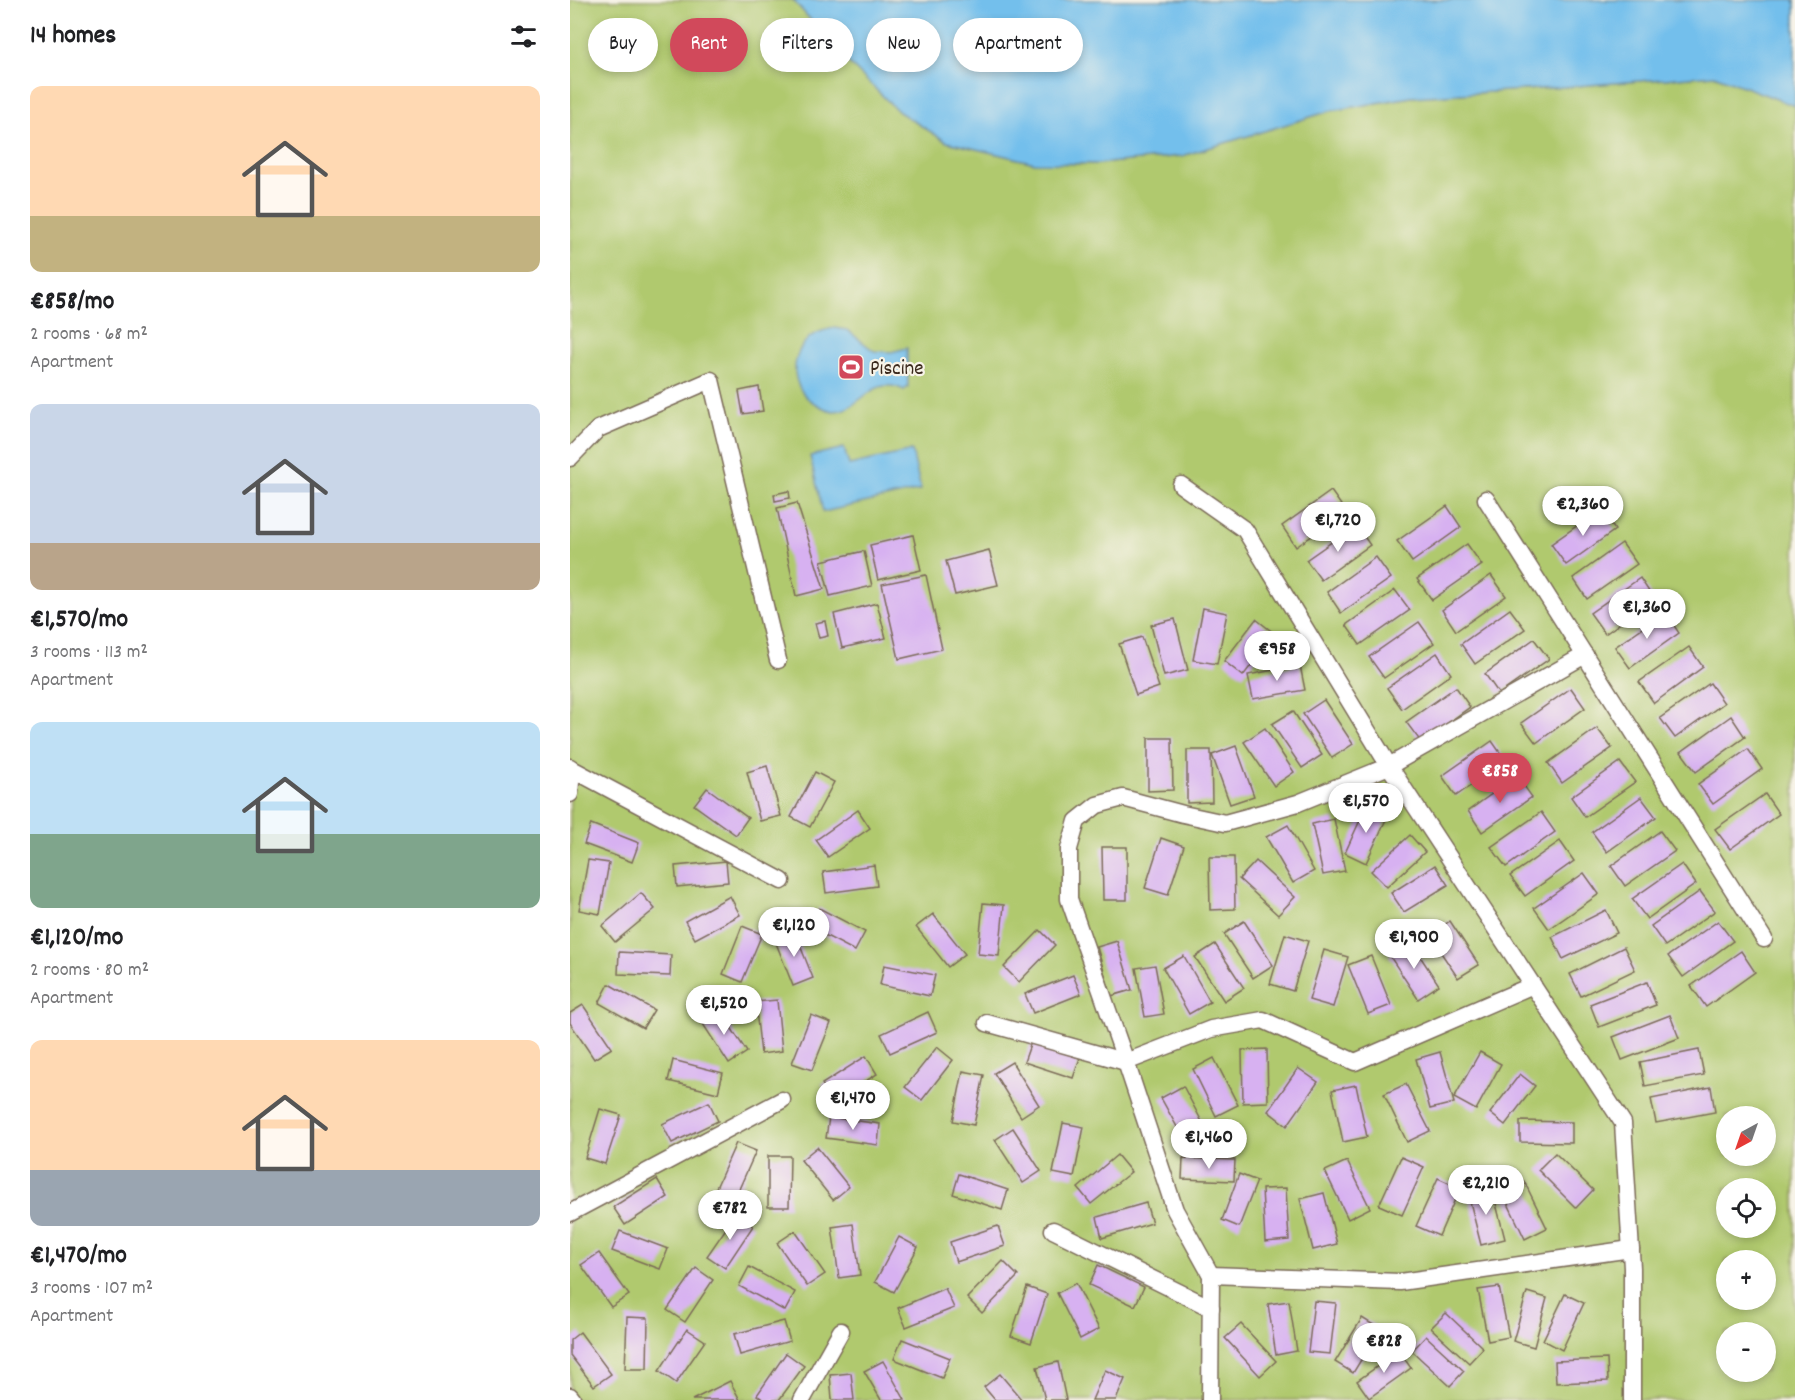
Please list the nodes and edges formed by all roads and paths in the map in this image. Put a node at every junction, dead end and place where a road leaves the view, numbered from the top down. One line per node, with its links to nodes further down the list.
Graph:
1 (570, 458): 5 (lane)
2 (1181, 485): 6 (lane)
3 (1486, 499): 4 (lane)
4 (1585, 655): 6 (lane); 10 (lane)
5 (777, 660)
6 (1389, 766): 11 (lane); 13 (lane)
7 (571, 768): 8 (lane); 9 (lane)
8 (570, 794)
9 (782, 881)
10 (1764, 939)
11 (1533, 986): 13 (lane); 17 (lane)
12 (987, 1023): 13 (lane)
13 (1126, 1062): 18 (lane)
14 (782, 1100): 15 (lane)
15 (570, 1214)
16 (1053, 1230): 19 (lane)
17 (1630, 1249): 18 (lane); 25 (lane)
18 (1211, 1275): 19 (lane)
19 (1211, 1308): 24 (lane)
20 (841, 1331): 23 (lane)
21 (570, 1396): 22 (lane)
22 (573, 1400)
23 (802, 1400)
24 (1210, 1400)
25 (1632, 1400)

